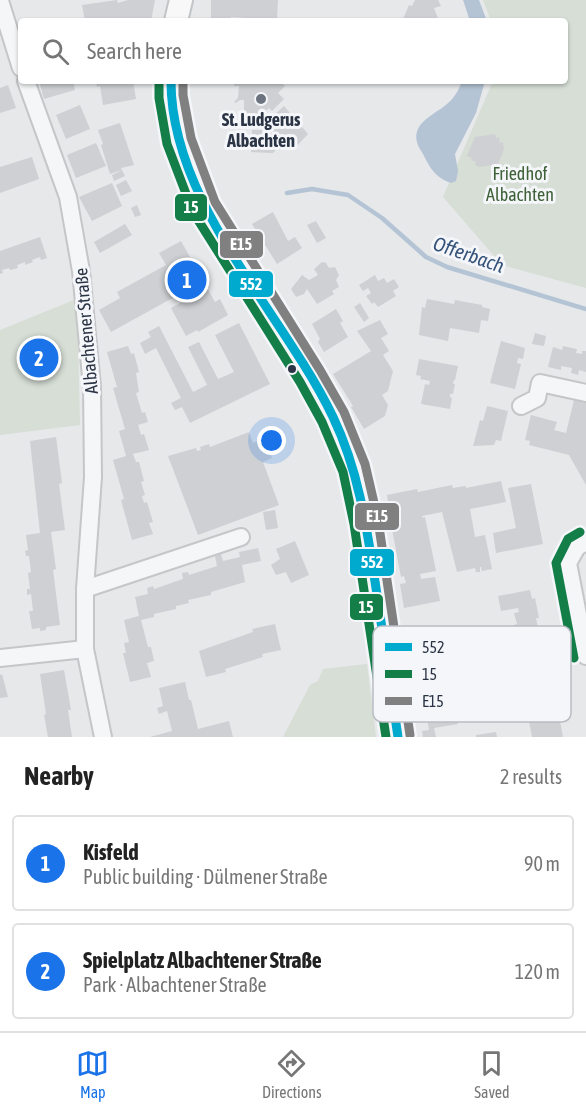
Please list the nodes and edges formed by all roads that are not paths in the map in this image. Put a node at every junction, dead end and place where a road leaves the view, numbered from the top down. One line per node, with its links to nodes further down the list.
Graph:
1 (182, 0): 3 (main road)
2 (0, 1): 4 (street)
3 (177, 18)
4 (18, 58)
5 (27, 84): 11 (street, Albachtener Straße)
6 (171, 84): 12 (main road)
7 (586, 393): 8 (street)
8 (521, 406)
9 (241, 537): 11 (street)
10 (586, 542): 14 (street)
11 (85, 589): 13 (street, Albachtener Straße)
12 (381, 626)
13 (86, 649): 15 (street); 17 (street, Albachtener Straße)
14 (586, 656)
15 (0, 658)
16 (396, 722): 18 (main road)
17 (103, 737)
18 (398, 737)

